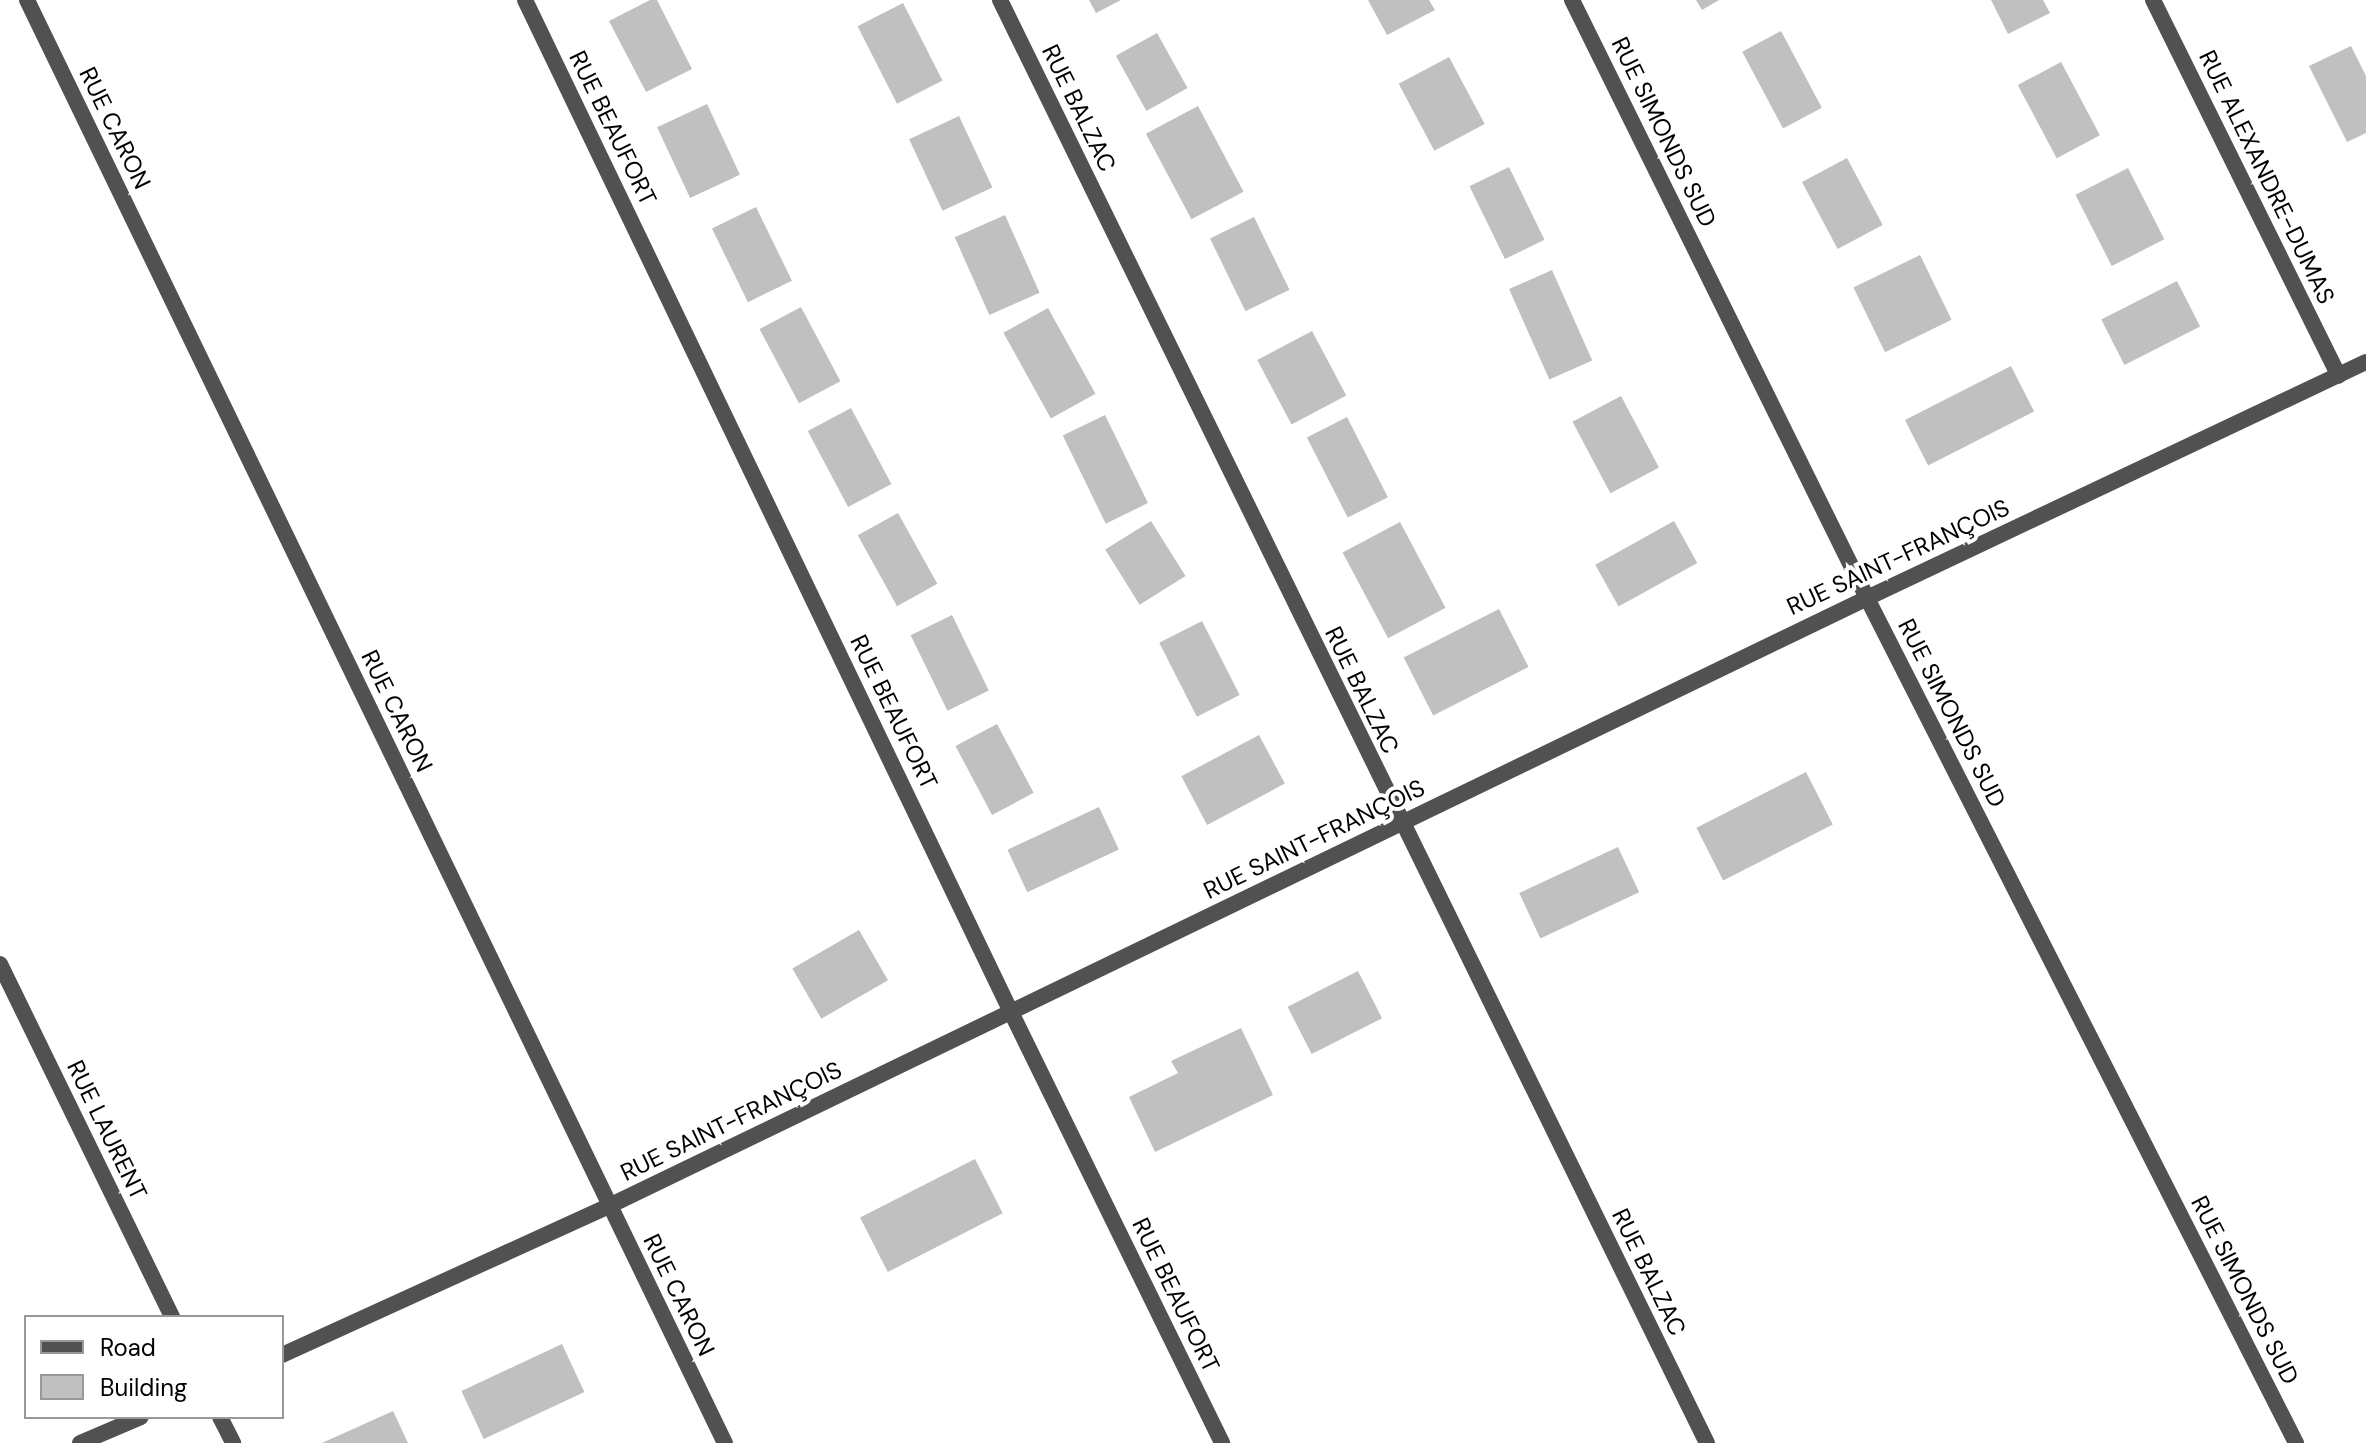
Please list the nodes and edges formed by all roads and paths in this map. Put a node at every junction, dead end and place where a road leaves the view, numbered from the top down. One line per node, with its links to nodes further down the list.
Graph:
1 (27, 0): 12 (street, RUE CARON)
2 (525, 0): 11 (street, RUE BEAUFORT)
3 (1000, 0): 9 (street, RUE BALZAC)
4 (1572, 0): 8 (street, RUE SIMONDS SUD)
5 (2153, 0): 7 (street, RUE ALEXANDRE-DUMAS)
6 (2366, 362): 7 (street, RUE SAINT-FRANÇOIS)
7 (2339, 376): 8 (street, RUE SAINT-FRANÇOIS)
8 (1867, 598): 9 (street, RUE SAINT-FRANÇOIS); 22 (street, RUE SIMONDS SUD)
9 (1400, 824): 11 (street, RUE SAINT-FRANÇOIS); 21 (street, RUE BALZAC)
10 (0, 964): 13 (street, RUE LAURENT)
11 (1011, 1012): 12 (street, RUE SAINT-FRANÇOIS); 20 (street, RUE BEAUFORT)
12 (609, 1206): 14 (street, RUE SAINT-FRANÇOIS); 19 (street, RUE CARON)
13 (171, 1315)
14 (284, 1354)
15 (136, 1419): 17 (street)
16 (221, 1419): 18 (street)
17 (80, 1443)
18 (233, 1443)
19 (725, 1443)
20 (1222, 1443)
21 (1707, 1443)
22 (2296, 1443)

